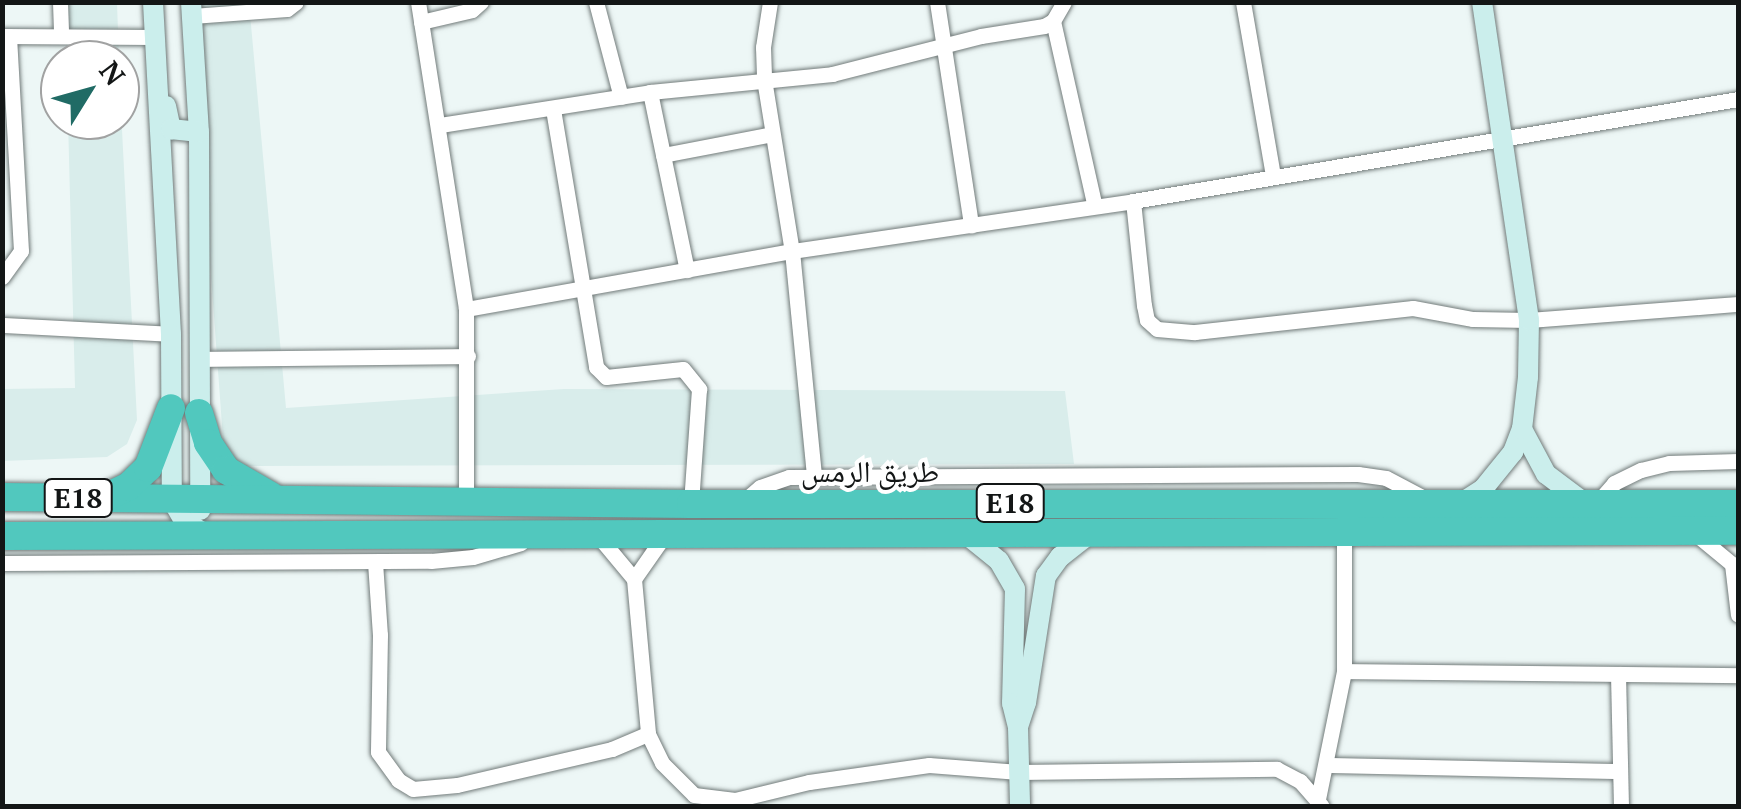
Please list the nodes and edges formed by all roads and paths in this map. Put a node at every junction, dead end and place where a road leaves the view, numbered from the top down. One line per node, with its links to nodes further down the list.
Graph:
1 (60, 2): 17 (street)
2 (153, 2): 18 (main road)
3 (296, 2): 13 (street)
4 (418, 2): 15 (street)
5 (481, 2): 15 (street)
6 (616, 2): 12 (street)
7 (770, 2): 20 (street)
8 (937, 2): 19 (street)
9 (1064, 2): 14 (street)
10 (1243, 2): 30 (street)
11 (1482, 2): 28 (main road)
12 (597, 5): 22 (street)
13 (191, 9): 26 (main road)
14 (1053, 21): 19 (street); 33 (street)
15 (422, 22): 25 (street)
16 (6, 36): 17 (street); 31 (street)
17 (62, 36): 18 (street)
18 (155, 37): 26 (main road); 43 (main road)
19 (945, 45): 20 (street); 34 (street)
20 (764, 79): 21 (street); 27 (street)
21 (650, 92): 22 (street); 29 (street)
22 (620, 97): 24 (street)
23 (1738, 100): 28 (street)
24 (553, 109): 25 (street); 38 (street)
25 (440, 125): 40 (street)
26 (199, 132): 45 (main road)
27 (772, 134): 29 (street); 35 (street)
28 (1506, 138): 30 (street); 41 (main road)
29 (663, 156): 36 (street)
30 (1273, 175): 32 (street)
31 (10, 195): 37 (street)
32 (1132, 201): 33 (street); 41 (street)
33 (1094, 204): 34 (street)
34 (971, 225): 35 (street)
35 (792, 251): 36 (street); 49 (street)
36 (687, 270): 38 (street)
37 (2, 277)
38 (582, 288): 40 (street); 58 (street)
39 (1738, 304): 41 (street)
40 (466, 309): 44 (street)
41 (1529, 320): 47 (main road)
42 (2, 324): 43 (street)
43 (171, 334): 46 (main road)
44 (468, 356): 45 (street); 51 (street)
45 (199, 360): 46 (main road)
46 (185, 410): 52 (highway); 53 (main road); 54 (main road); 55 (highway)
47 (1522, 430): 57 (main road); 60 (main road)
48 (1738, 461): 60 (street)
49 (814, 477): 56 (street); 59 (street)
50 (2, 497): 52 (highway, طريق الرمس / E18)
51 (466, 498): 55 (highway, طريق الرمس / E18); 58 (highway, طريق الرمس / E18)
52 (103, 499): 53 (highway, طريق الرمس / E18)
53 (172, 500): 54 (highway, طريق الرمس / E18); 64 (main road)
54 (202, 500): 55 (highway, طريق الرمس / E18); 64 (main road)
55 (281, 501)
56 (1431, 502): 57 (highway, طريق الرمس / E18); 59 (highway, طريق الرمس / E18)
57 (1463, 502): 60 (highway, طريق الرمس / E18)
58 (691, 504): 59 (highway, طريق الرمس / E18)
59 (741, 504)
60 (1591, 504): 61 (highway, طريق الرمس / E18)
61 (1738, 504)
62 (1688, 531): 63 (highway, E18); 66 (highway, E18); 74 (street)
63 (1738, 531)
64 (194, 532): 68 (highway, E18); 69 (highway, E18)
65 (1089, 534): 66 (highway, E18); 67 (highway, E18); 80 (main road)
66 (1344, 534): 77 (street)
67 (967, 535): 71 (highway, E18); 80 (main road)
68 (2, 536)
69 (537, 536): 70 (highway, E18); 72 (street)
70 (597, 536): 71 (highway, E18); 75 (street)
71 (664, 536): 75 (street)
72 (374, 562): 73 (street); 81 (street)
73 (2, 563)
74 (1737, 568): 76 (street)
75 (634, 578): 81 (street)
76 (1738, 615)
77 (1344, 671): 78 (street); 82 (street)
78 (1618, 674): 79 (street); 83 (street)
79 (1738, 675)
80 (1018, 727): 84 (main road)
81 (648, 734): 85 (street)
82 (1326, 765): 83 (street); 86 (street)
83 (1618, 771): 88 (street)
84 (1019, 772): 85 (street); 86 (street); 87 (main road)
85 (696, 801)
86 (1320, 803)
87 (1020, 806)
88 (1621, 806)

